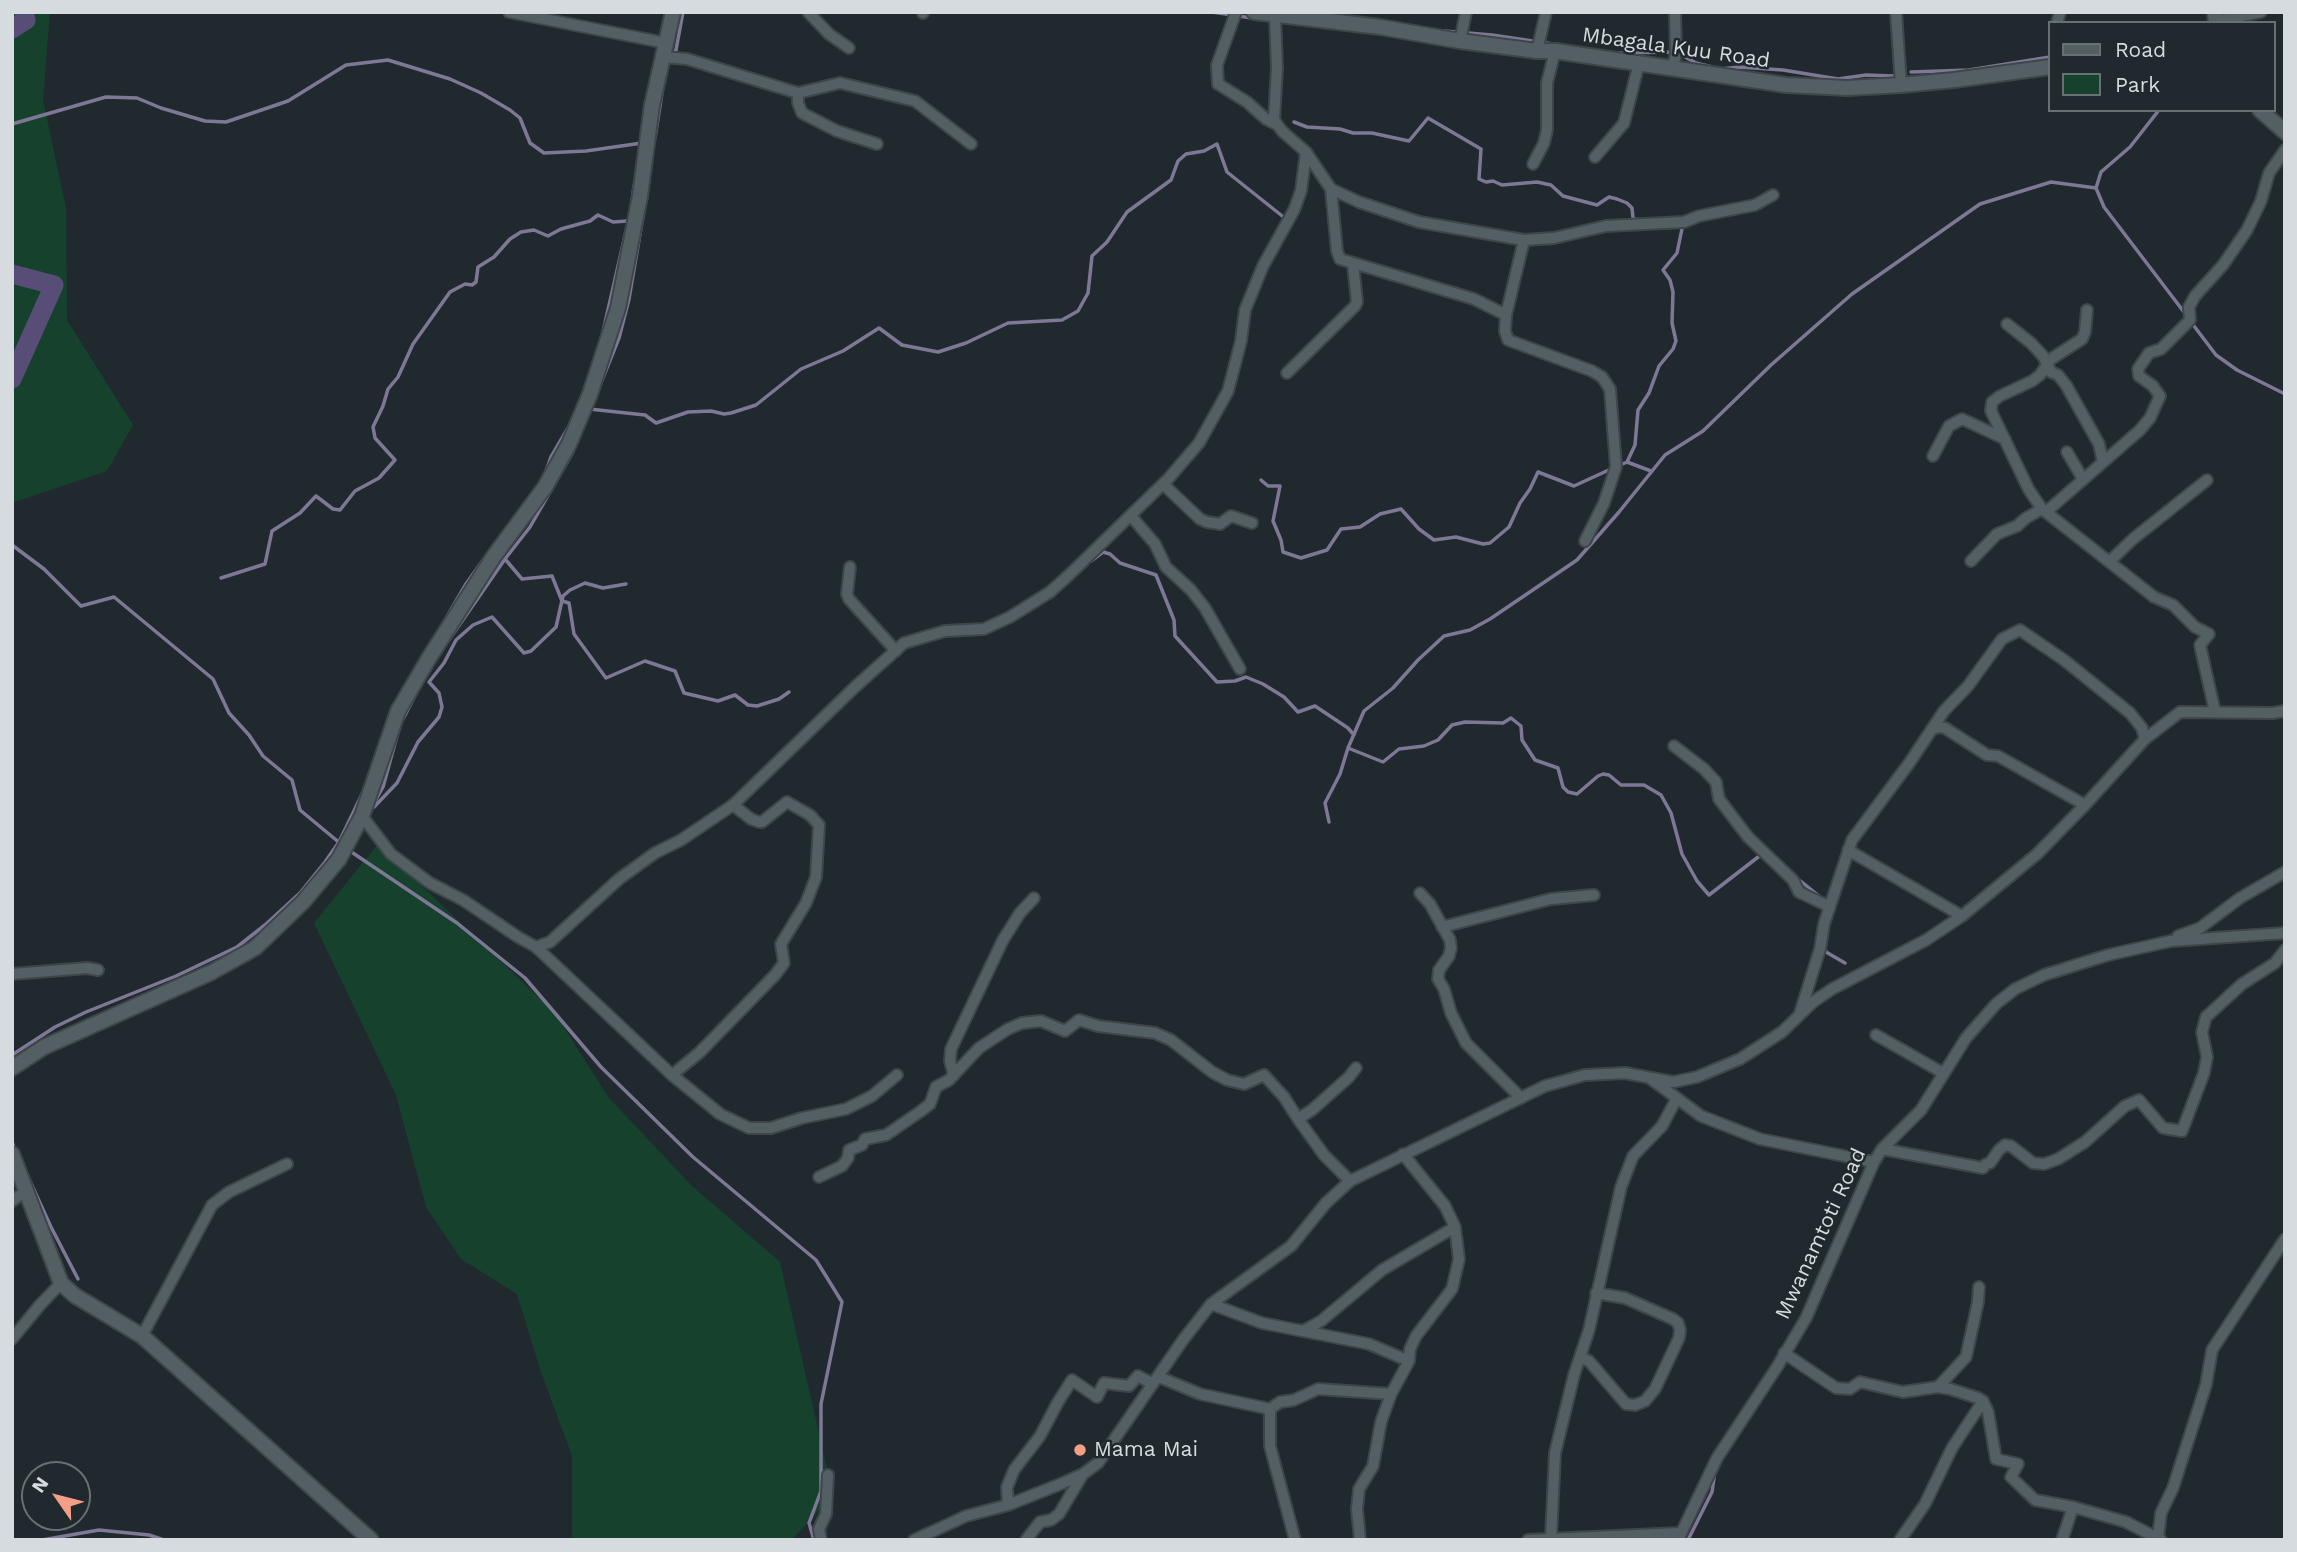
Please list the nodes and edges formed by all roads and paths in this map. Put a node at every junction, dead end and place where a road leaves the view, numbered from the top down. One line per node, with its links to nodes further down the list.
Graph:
1 (509, 12): 15 (street)
2 (673, 12): 15 (street)
3 (808, 12): 14 (street)
4 (1236, 12): 24 (street)
5 (1254, 12): 11 (street, Mbagala Kuu Road)
6 (1466, 12): 13 (street)
7 (1546, 12): 16 (street)
8 (1675, 12): 20 (street)
9 (1896, 12): 21 (street)
10 (2260, 12): 12 (street)
11 (1281, 15): 13 (street, Mbagala Kuu Road); 24 (street)
12 (2216, 19)
13 (1460, 41): 16 (street, Mbagala Kuu Road)
14 (849, 48)
15 (664, 50): 22 (street); 64 (street)
16 (1537, 51): 17 (street, Mbagala Kuu Road)
17 (1555, 51): 18 (street, Mbagala Kuu Road); 31 (street)
18 (1639, 63): 20 (street, Mbagala Kuu Road); 30 (street)
19 (2048, 67): 21 (street, Mbagala Kuu Road)
20 (1672, 69): 21 (street, Mbagala Kuu Road)
21 (1901, 85)
22 (798, 93): 26 (street); 27 (street)
23 (2262, 112): 25 (street)
24 (1276, 124): 29 (street)
25 (2285, 132)
26 (877, 144)
27 (971, 144)
28 (2285, 150): 44 (street)
29 (1306, 152): 32 (street); 47 (street)
30 (1595, 157)
31 (1533, 164)
32 (1331, 189): 34 (street); 35 (street)
33 (1773, 195): 34 (street)
34 (1524, 240): 37 (street)
35 (1353, 264): 37 (street); 40 (street)
36 (2087, 310): 39 (street)
37 (1506, 315): 51 (street)
38 (2007, 324): 39 (street)
39 (2047, 365): 41 (street); 44 (street)
40 (1287, 373)
41 (2005, 439): 43 (street); 48 (street)
42 (2067, 452): 45 (street)
43 (1933, 456)
44 (2103, 462): 45 (street)
45 (2082, 479): 48 (street)
46 (2207, 480): 53 (street)
47 (1163, 484): 49 (street); 50 (street)
48 (2044, 510): 52 (street); 53 (street)
49 (1131, 516): 55 (street); 56 (street)
50 (1252, 523)
51 (1585, 541)
52 (1971, 561)
53 (2110, 561): 58 (street)
54 (850, 567): 55 (street)
55 (896, 651): 62 (street)
56 (1240, 669)
57 (2285, 711): 58 (street)
58 (2215, 712): 60 (street)
59 (1931, 730): 60 (street); 63 (street); 65 (street)
60 (2144, 739): 63 (street)
61 (1674, 746): 70 (street)
62 (733, 805): 75 (street); 86 (street)
63 (2085, 805): 71 (street)
64 (362, 816): 75 (street); 81 (street)
65 (1848, 850): 70 (street); 71 (street)
66 (2285, 872): 74 (street)
67 (1420, 893): 72 (street)
68 (1594, 895): 72 (street)
69 (1034, 898): 85 (street)
70 (1830, 907): 79 (street)
71 (1962, 916): 79 (street)
72 (1442, 928): 88 (street)
73 (2285, 933): 74 (street, Mwanamtoti Road)
74 (2152, 945): 83 (street, Mwanamtoti Road)
75 (536, 947): 86 (street)
76 (2285, 950): 91 (street)
77 (98, 970): 78 (street)
78 (12, 974)
79 (1799, 1016): 87 (street)
80 (1876, 1035): 83 (street)
81 (12, 1068)
82 (1356, 1068): 90 (street)
83 (1943, 1073): 91 (street, Mwanamtoti Road)
84 (897, 1075): 86 (street)
85 (954, 1075): 90 (street); 96 (street)
86 (672, 1076)
87 (1649, 1077): 88 (street); 89 (street)
88 (1521, 1098): 93 (street)
89 (1677, 1098): 94 (street); 104 (street)
90 (1298, 1119): 97 (street)
91 (1882, 1149): 94 (street, Mwanamtoti Road)
92 (12, 1154): 98 (street)
93 (1404, 1154): 97 (street); 100 (street)
94 (1874, 1162): 109 (street, Mwanamtoti Road)
95 (287, 1164): 107 (street)
96 (819, 1177)
97 (1350, 1181): 105 (street)
98 (27, 1190): 99 (street); 102 (street)
99 (12, 1201)
100 (1455, 1227): 106 (street); 111 (street)
101 (2285, 1238): 123 (street)
102 (61, 1283): 107 (street); 108 (street)
103 (1979, 1287): 113 (street)
104 (1597, 1293): 110 (street); 110 (street)
105 (1212, 1304): 106 (street); 112 (street)
106 (1303, 1331): 111 (street)
107 (142, 1336): 124 (street)
108 (12, 1339)
109 (1784, 1353): 113 (street); 121 (street, Mwanamtoti Road)
110 (1580, 1357): 122 (street)
111 (1409, 1361): 114 (street)
112 (1156, 1380): 116 (street); 117 (street); 119 (street)
113 (1938, 1387): 115 (street)
114 (1391, 1394): 116 (street); 129 (street)
115 (1983, 1401): 120 (street); 131 (street)
116 (1270, 1409): 128 (street)
117 (1083, 1474): 119 (street); 127 (street)
118 (828, 1475): 125 (street)
119 (1008, 1505): 126 (street)
120 (2073, 1507): 123 (street); 132 (street)
121 (1679, 1536): 122 (street)
122 (1551, 1538): 130 (street)
123 (2159, 1539)
124 (371, 1540)
125 (821, 1540)
126 (914, 1540)
127 (1026, 1540)
128 (1294, 1540)
129 (1360, 1540)
130 (1528, 1540)
131 (1900, 1540)
132 (2062, 1540)

